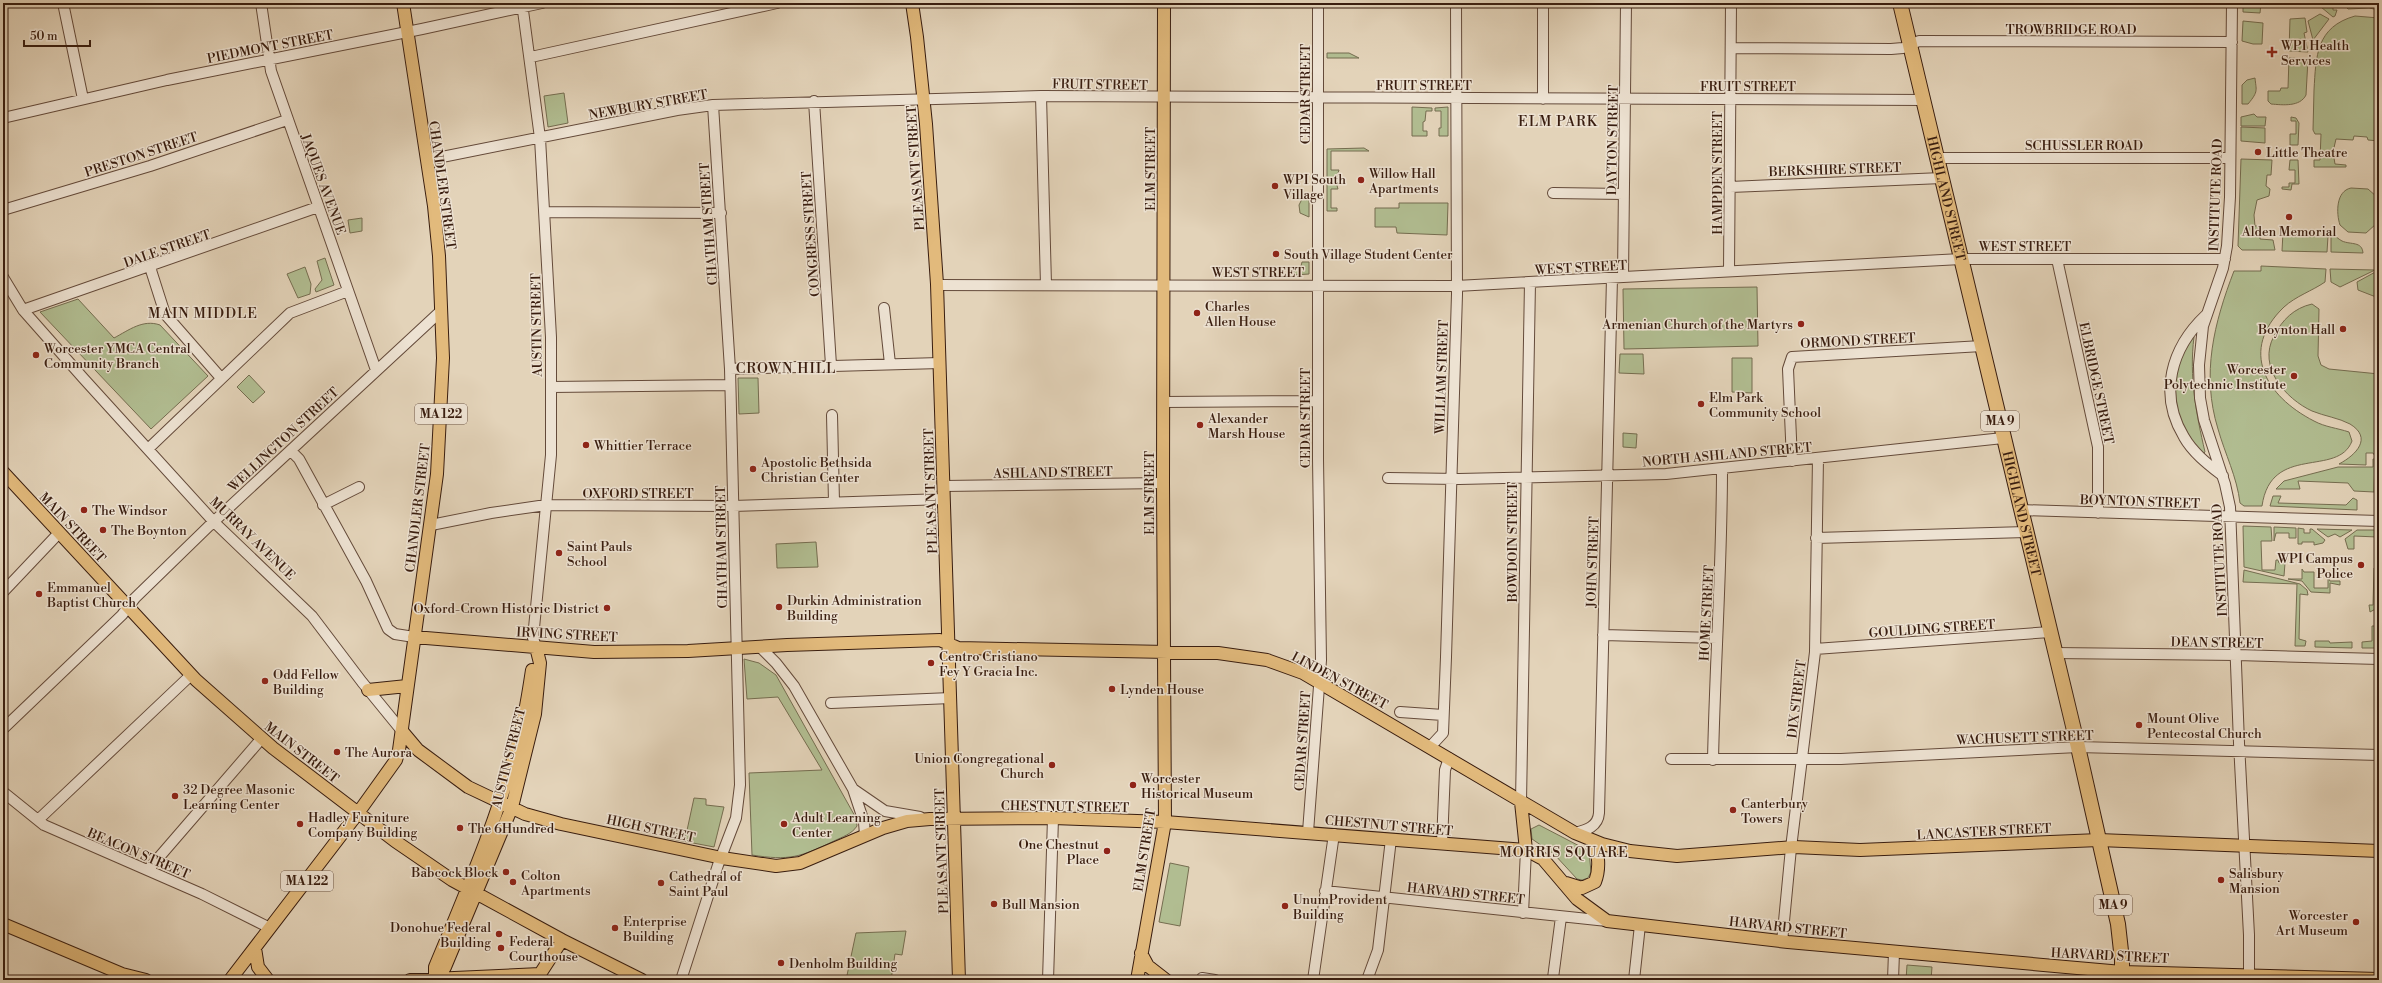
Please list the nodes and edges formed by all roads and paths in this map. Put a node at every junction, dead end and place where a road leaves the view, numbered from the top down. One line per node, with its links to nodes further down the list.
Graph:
1 (62, 3): 30 (street)
2 (261, 3): 21 (street, JAQUES AVENUE)
3 (403, 3): 16 (main road, CHANDLER STREET / MA 122)
4 (542, 3): 15 (street, PIEDMONT STREET)
5 (776, 3): 20 (street)
6 (912, 3): 23 (main road, PLEASANT STREET)
7 (1164, 3): 24 (main road, ELM STREET)
8 (1318, 3): 25 (street, CEDAR STREET)
9 (1456, 3): 26 (street, WILLIAM STREET)
10 (1543, 3): 28 (street)
11 (1626, 3): 29 (street, DAYTON STREET)
12 (1732, 3): 19 (street, HAMPDEN STREET)
13 (1900, 3): 18 (highway, HIGHLAND STREET / MA 9)
14 (2232, 3): 17 (street, INSTITUTE ROAD)
15 (522, 5): 16 (street, PIEDMONT STREET); 20 (street, AUSTIN STREET)
16 (407, 32): 21 (street, PIEDMONT STREET); 39 (main road, CHANDLER STREET / MA 122)
17 (2232, 42): 18 (street, TROWBRIDGE ROAD); 38 (street, INSTITUTE ROAD)
18 (1910, 45): 19 (street, TROWBRIDGE ROAD); 31 (highway, HIGHLAND STREET / MA 9)
19 (1731, 48): 27 (street, HAMPDEN STREET)
20 (531, 57): 36 (street, AUSTIN STREET)
21 (268, 58): 30 (street, PIEDMONT STREET); 35 (street, JAQUES AVENUE)
22 (1041, 96): 23 (street, FRUIT STREET); 24 (street, FRUIT STREET); 58 (street)
23 (923, 98): 32 (street, NEWBURY STREET); 57 (main road, PLEASANT STREET)
24 (1164, 98): 25 (street, FRUIT STREET); 59 (main road, ELM STREET)
25 (1319, 98): 26 (street, FRUIT STREET); 60 (street, CEDAR STREET)
26 (1457, 98): 28 (street, FRUIT STREET); 61 (street, WILLIAM STREET)
27 (1731, 98): 29 (street, FRUIT STREET); 31 (street, FRUIT STREET); 41 (street, HAMPDEN STREET)
28 (1543, 99): 29 (street, FRUIT STREET)
29 (1625, 99): 43 (street, DAYTON STREET)
30 (83, 100): 34 (street, PIEDMONT STREET)
31 (1924, 100): 37 (highway, HIGHLAND STREET / MA 9)
32 (814, 101): 33 (street, NEWBURY STREET); 70 (street, CONGRESS STREET)
33 (713, 105): 36 (street, NEWBURY STREET); 47 (street, CHATHAM STREET)
34 (3, 118)
35 (287, 120): 44 (street, JAQUES AVENUE); 45 (street, PRESTON STREET)
36 (540, 138): 39 (street, NEWBURY STREET); 46 (street, AUSTIN STREET)
37 (1938, 158): 38 (street, SCHUSSLER ROAD); 40 (highway, HIGHLAND STREET / MA 9)
38 (2230, 158): 50 (street, INSTITUTE ROAD)
39 (427, 160): 65 (main road, CHANDLER STREET / MA 122)
40 (1942, 178): 41 (street, BERKSHIRE STREET); 48 (highway, HIGHLAND STREET / MA 9)
41 (1730, 187): 52 (street, HAMPDEN STREET)
42 (1553, 193): 43 (street)
43 (1624, 194): 54 (street, DAYTON STREET)
44 (318, 207): 51 (street, DALE STREET); 62 (street, JAQUES AVENUE)
45 (3, 210)
46 (545, 212): 47 (street); 75 (street, AUSTIN STREET)
47 (721, 213): 71 (street, CHATHAM STREET)
48 (1961, 259): 49 (street, WEST STREET); 52 (street, WEST STREET); 67 (highway, HIGHLAND STREET / MA 9)
49 (2057, 259): 50 (street, WEST STREET); 100 (street, ELBRIDGE STREET)
50 (2225, 259): 66 (street, INSTITUTE ROAD)
51 (150, 267): 64 (street, DALE STREET); 73 (street)
52 (1729, 271): 54 (street, WEST STREET)
53 (3, 277): 64 (street, MURRAY AVENUE)
54 (1623, 277): 55 (street, WEST STREET)
55 (1612, 278): 56 (street, WEST STREET); 88 (street, JOHN STREET)
56 (1530, 282): 61 (street, WEST STREET); 87 (street, BOWDOIN STREET)
57 (937, 285): 58 (street, WEST STREET); 68 (main road, PLEASANT STREET)
58 (1046, 285): 59 (street, WEST STREET)
59 (1164, 285): 60 (street, WEST STREET); 77 (main road, ELM STREET)
60 (1318, 286): 61 (street, WEST STREET); 76 (street, CEDAR STREET)
61 (1456, 286): 90 (street, WILLIAM STREET)
62 (348, 291): 72 (street, JAQUES AVENUE); 73 (street)
63 (884, 308): 69 (street)
64 (23, 310): 80 (street, MURRAY AVENUE)
65 (442, 310): 72 (street, WELLINGTON STREET); 104 (main road, CHANDLER STREET / MA 122)
66 (2206, 315): 86 (street, INSTITUTE ROAD); 86 (street)
67 (1982, 346): 79 (highway, HIGHLAND STREET / MA 9); 83 (street, ORMOND STREET)
68 (940, 363): 69 (street); 92 (main road, PLEASANT STREET)
69 (890, 364): 70 (street)
70 (831, 365): 71 (street)
71 (730, 369): 74 (street, CHATHAM STREET)
72 (376, 370): 81 (street, WELLINGTON STREET)
73 (221, 378): 80 (street)
74 (730, 385): 75 (street); 98 (street, CHATHAM STREET)
75 (551, 387): 96 (street, AUSTIN STREET)
76 (1318, 401): 77 (street); 124 (street, CEDAR STREET)
77 (1163, 402): 91 (main road, ELM STREET)
78 (832, 415): 95 (street)
79 (2004, 438): 82 (street, NORTH ASHLAND STREET); 99 (highway, HIGHLAND STREET / MA 9)
80 (148, 449): 103 (street, MURRAY AVENUE)
81 (291, 451): 97 (street, IRVING STREET); 103 (street, WELLINGTON STREET)
82 (1818, 458): 83 (street, NORTH ASHLAND STREET); 107 (street, DIX STREET)
83 (1792, 461): 84 (street, NORTH ASHLAND STREET)
84 (1722, 468): 88 (street, NORTH ASHLAND STREET); 113 (street, HOME STREET)
85 (3, 472): 106 (main road, MAIN STREET)
86 (2223, 476): 101 (street, INSTITUTE ROAD)
87 (1525, 477): 88 (street, NORTH ASHLAND STREET); 90 (street, NORTH ASHLAND STREET); 145 (street, BOWDOIN STREET)
88 (1607, 477): 111 (street, JOHN STREET)
89 (1388, 478): 90 (street, NORTH ASHLAND STREET)
90 (1452, 479): 130 (street, WILLIAM STREET)
91 (1163, 483): 92 (street, ASHLAND STREET); 119 (main road, ELM STREET)
92 (944, 486): 94 (main road, PLEASANT STREET)
93 (359, 487): 97 (street)
94 (944, 499): 95 (street, OXFORD STREET); 114 (main road, PLEASANT STREET)
95 (834, 502): 98 (street, OXFORD STREET)
96 (546, 504): 98 (street, OXFORD STREET); 104 (street, OXFORD STREET); 116 (street, AUSTIN STREET)
97 (323, 505): 112 (street, IRVING STREET)
98 (733, 506): 117 (street, CHATHAM STREET)
99 (2020, 510): 100 (street, BOYNTON STREET); 105 (highway, HIGHLAND STREET / MA 9)
100 (2098, 512): 101 (street, BOYNTON STREET)
101 (2231, 516): 102 (street, BOYNTON STREET); 121 (street, INSTITUTE ROAD)
102 (2379, 521)
103 (214, 522): 109 (street, WELLINGTON STREET); 126 (street, MURRAY AVENUE)
104 (431, 525): 112 (main road, CHANDLER STREET / MA 122)
105 (2026, 532): 107 (street); 110 (highway, HIGHLAND STREET / MA 9)
106 (58, 534): 108 (street); 109 (main road, MAIN STREET)
107 (1816, 538): 118 (street, DIX STREET)
108 (3, 592)
109 (128, 606): 123 (main road, MAIN STREET); 131 (street, WELLINGTON STREET)
110 (2050, 632): 118 (street, GOULDING STREET); 120 (highway, HIGHLAND STREET / MA 9)
111 (1603, 635): 113 (street); 156 (street, JOHN STREET)
112 (414, 637): 116 (main road, IRVING STREET); 125 (main road, CHANDLER STREET / MA 122)
113 (1716, 638): 140 (street, HOME STREET)
114 (949, 643): 115 (main road, IRVING STREET); 119 (main road, LINDEN STREET); 127 (main road, PLEASANT STREET)
115 (759, 646): 117 (main road, IRVING STREET); 142 (street, CHESTNUT STREET)
116 (536, 647): 117 (main road, IRVING STREET); 144 (main road, AUSTIN STREET); 146 (main road, AUSTIN STREET)
117 (736, 647): 167 (street, CHATHAM STREET)
118 (1815, 649): 141 (street, DIX STREET)
119 (1164, 652): 124 (main road, LINDEN STREET); 153 (main road, ELM STREET)
120 (2054, 653): 121 (street, DEAN STREET); 135 (highway, HIGHLAND STREET / MA 9)
121 (2237, 655): 122 (street, DEAN STREET); 136 (street, INSTITUTE ROAD)
122 (2379, 659)
123 (191, 675): 133 (main road, MAIN STREET); 152 (street)
124 (1319, 682): 134 (main road, LINDEN STREET); 155 (street, CEDAR STREET)
125 (407, 686): 126 (main road); 132 (main road, CHANDLER STREET / MA 122)
126 (368, 690): 132 (street, MURRAY AVENUE)
127 (951, 698): 128 (street); 151 (main road, PLEASANT STREET)
128 (831, 703)
129 (1400, 712): 130 (street)
130 (1443, 716): 134 (street, WILLIAM STREET)
131 (3, 728)
132 (402, 731): 144 (main road, MURRAY AVENUE); 147 (main road, CHANDLER STREET / MA 122)
133 (262, 738): 147 (main road, MAIN STREET); 168 (street)
134 (1430, 747): 138 (main road, LINDEN STREET)
135 (2078, 747): 136 (street, WACHUSETT STREET); 141 (street, WACHUSETT STREET); 160 (highway, HIGHLAND STREET / MA 9)
136 (2239, 751): 137 (street, WACHUSETT STREET); 163 (street, INSTITUTE ROAD)
137 (2379, 754)
138 (1449, 758): 145 (main road, LINDEN STREET); 162 (street)
139 (1671, 759): 140 (street, WACHUSETT STREET)
140 (1713, 760): 141 (street, WACHUSETT STREET)
141 (1802, 760): 164 (street, DIX STREET)
142 (853, 789): 150 (street, CHESTNUT STREET); 158 (street)
143 (3, 792): 152 (street, BEACON STREET)
144 (499, 802): 146 (main road, HIGH STREET); 170 (main road, AUSTIN STREET)
145 (1521, 802): 148 (main road, LINDEN STREET); 154 (main road)
146 (512, 808): 167 (main road, HIGH STREET); 170 (main road, AUSTIN STREET)
147 (358, 813): 170 (main road, MAIN STREET); 178 (main road, MA 122)
148 (1546, 817): 154 (main road); 156 (main road, LINDEN STREET)
149 (1053, 818): 151 (main road, CHESTNUT STREET); 153 (main road, CHESTNUT STREET); 200 (street)
150 (930, 819): 151 (main road, CHESTNUT STREET); 158 (main road, HIGH STREET)
151 (953, 819): 199 (main road, PLEASANT STREET)
152 (38, 820): 168 (street, BEACON STREET)
153 (1165, 822): 155 (main road, CHESTNUT STREET); 185 (main road, ELM STREET)
154 (1524, 829): 165 (main road)
155 (1308, 832): 157 (main road, CHESTNUT STREET)
156 (1575, 833): 161 (main road, LINDEN STREET)
157 (1334, 834): 159 (main road, CHESTNUT STREET); 171 (street)
158 (865, 835): 167 (main road, HIGH STREET)
159 (1391, 839): 162 (main road, CHESTNUT STREET); 172 (street)
160 (2099, 840): 163 (main road, LANCASTER STREET); 164 (main road, LANCASTER STREET); 186 (highway, HIGHLAND STREET / MA 9)
161 (1593, 841): 164 (main road, LANCASTER STREET); 169 (main road)
162 (1442, 843): 165 (main road, CHESTNUT STREET)
163 (2243, 847): 166 (main road, LANCASTER STREET); 188 (street, INSTITUTE ROAD)
164 (1791, 848): 182 (street, DIX STREET)
165 (1529, 849): 169 (main road); 173 (street)
166 (2379, 851)
167 (722, 858): 198 (street, CHATHAM STREET)
168 (148, 870): 178 (street, BEACON STREET)
169 (1565, 883): 175 (main road)
170 (472, 891): 181 (main road, MAIN STREET); 196 (main road)
171 (1325, 891): 172 (street, HARVARD STREET); 204 (street)
172 (1384, 898): 173 (street, HARVARD STREET); 205 (street)
173 (1524, 913): 174 (street, HARVARD STREET)
174 (1561, 917): 175 (street, HARVARD STREET); 189 (street)
175 (1607, 921): 177 (main road, HARVARD STREET)
176 (3, 924): 180 (main road)
177 (1640, 926): 182 (main road, HARVARD STREET); 206 (street)
178 (270, 928): 183 (main road, MA 122)
179 (3, 929): 180 (main road)
180 (22, 934): 192 (main road)
181 (562, 940): 187 (main road); 197 (main road, MAIN STREET)
182 (1782, 942): 184 (main road, HARVARD STREET)
183 (255, 948): 193 (main road, MA 122); 194 (main road)
184 (1894, 952): 186 (main road, HARVARD STREET); 207 (street)
185 (1141, 953): 201 (main road, ELM STREET); 202 (main road)
186 (2122, 976): 188 (main road, HARVARD STREET)
187 (538, 977): 196 (main road)
188 (2249, 977): 191 (main road, HARVARD STREET)
189 (1553, 978)
190 (1202, 979): 203 (street)
191 (2379, 979)
192 (146, 980)
193 (230, 980)
194 (268, 980)
195 (410, 980): 196 (main road)
196 (435, 980)
197 (642, 980)
198 (681, 980)
199 (959, 980)
200 (1048, 980)
201 (1137, 980)
202 (1166, 980)
203 (1215, 980)
204 (1313, 980)
205 (1367, 980)
206 (1634, 980)
207 (1893, 980)

